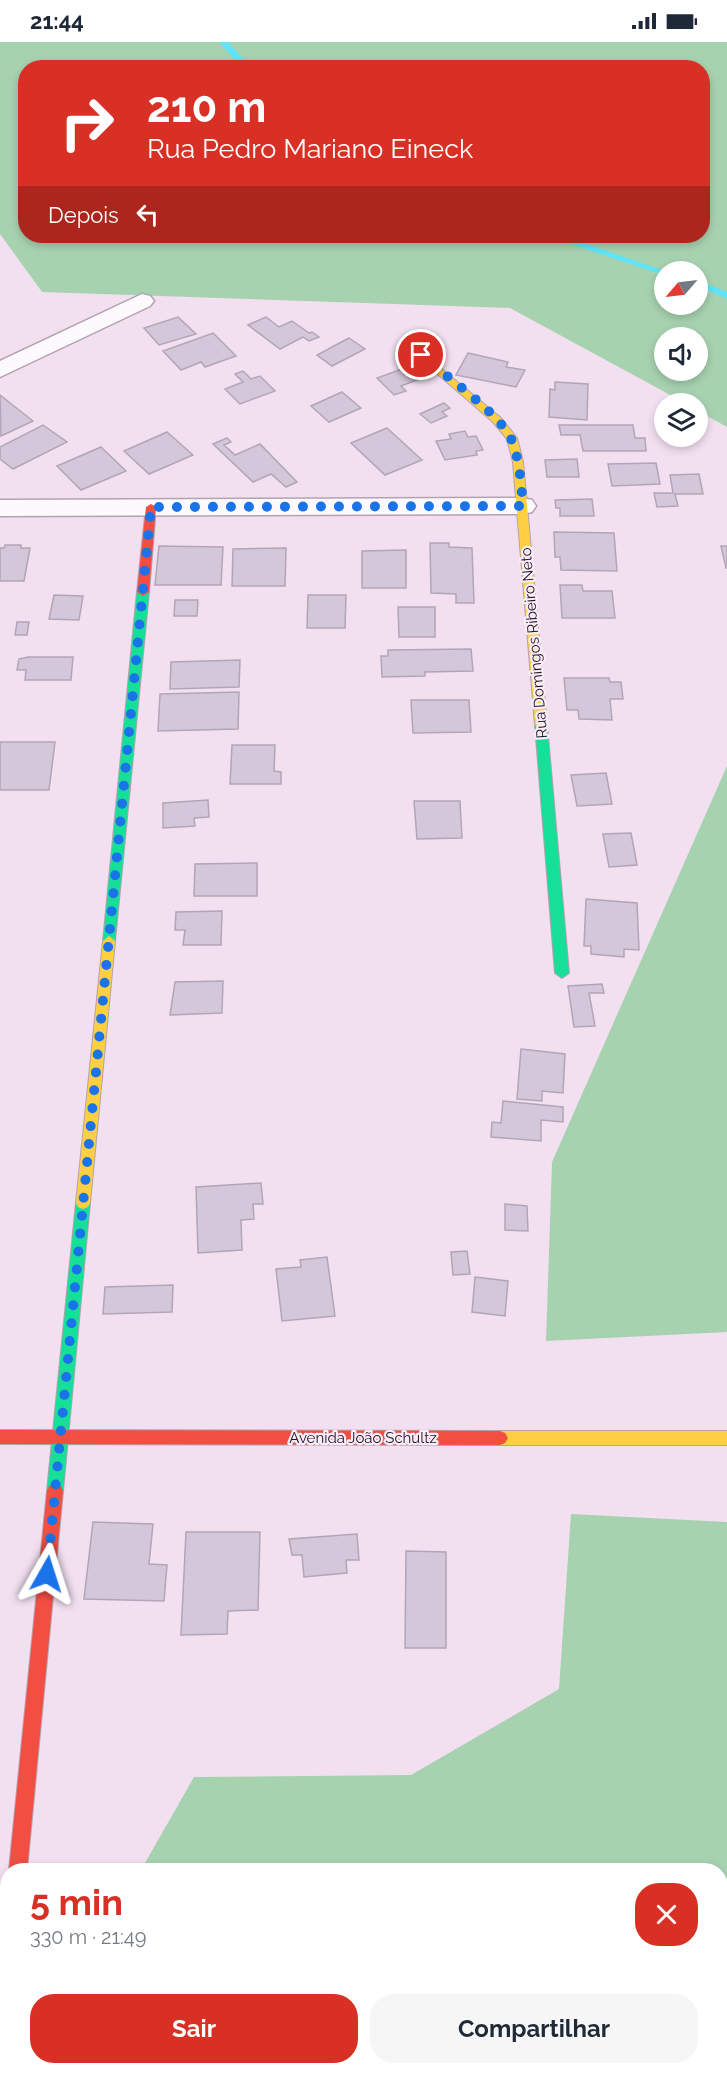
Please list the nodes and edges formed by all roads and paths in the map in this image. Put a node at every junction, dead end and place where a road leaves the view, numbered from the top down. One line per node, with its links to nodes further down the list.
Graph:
1 (142, 301): 3 (street)
2 (421, 355): 4 (street, Rua Domingos Ribeiro Neto)
3 (0, 370)
4 (523, 506): 5 (street); 7 (street, Rua Domingos Ribeiro Neto)
5 (151, 507): 6 (street); 9 (street)
6 (0, 508)
7 (562, 973)
8 (0, 1437): 9 (street, Avenida João Schultz)
9 (60, 1437): 10 (street, Avenida João Schultz); 11 (street)
10 (727, 1438)
11 (19, 1863)

